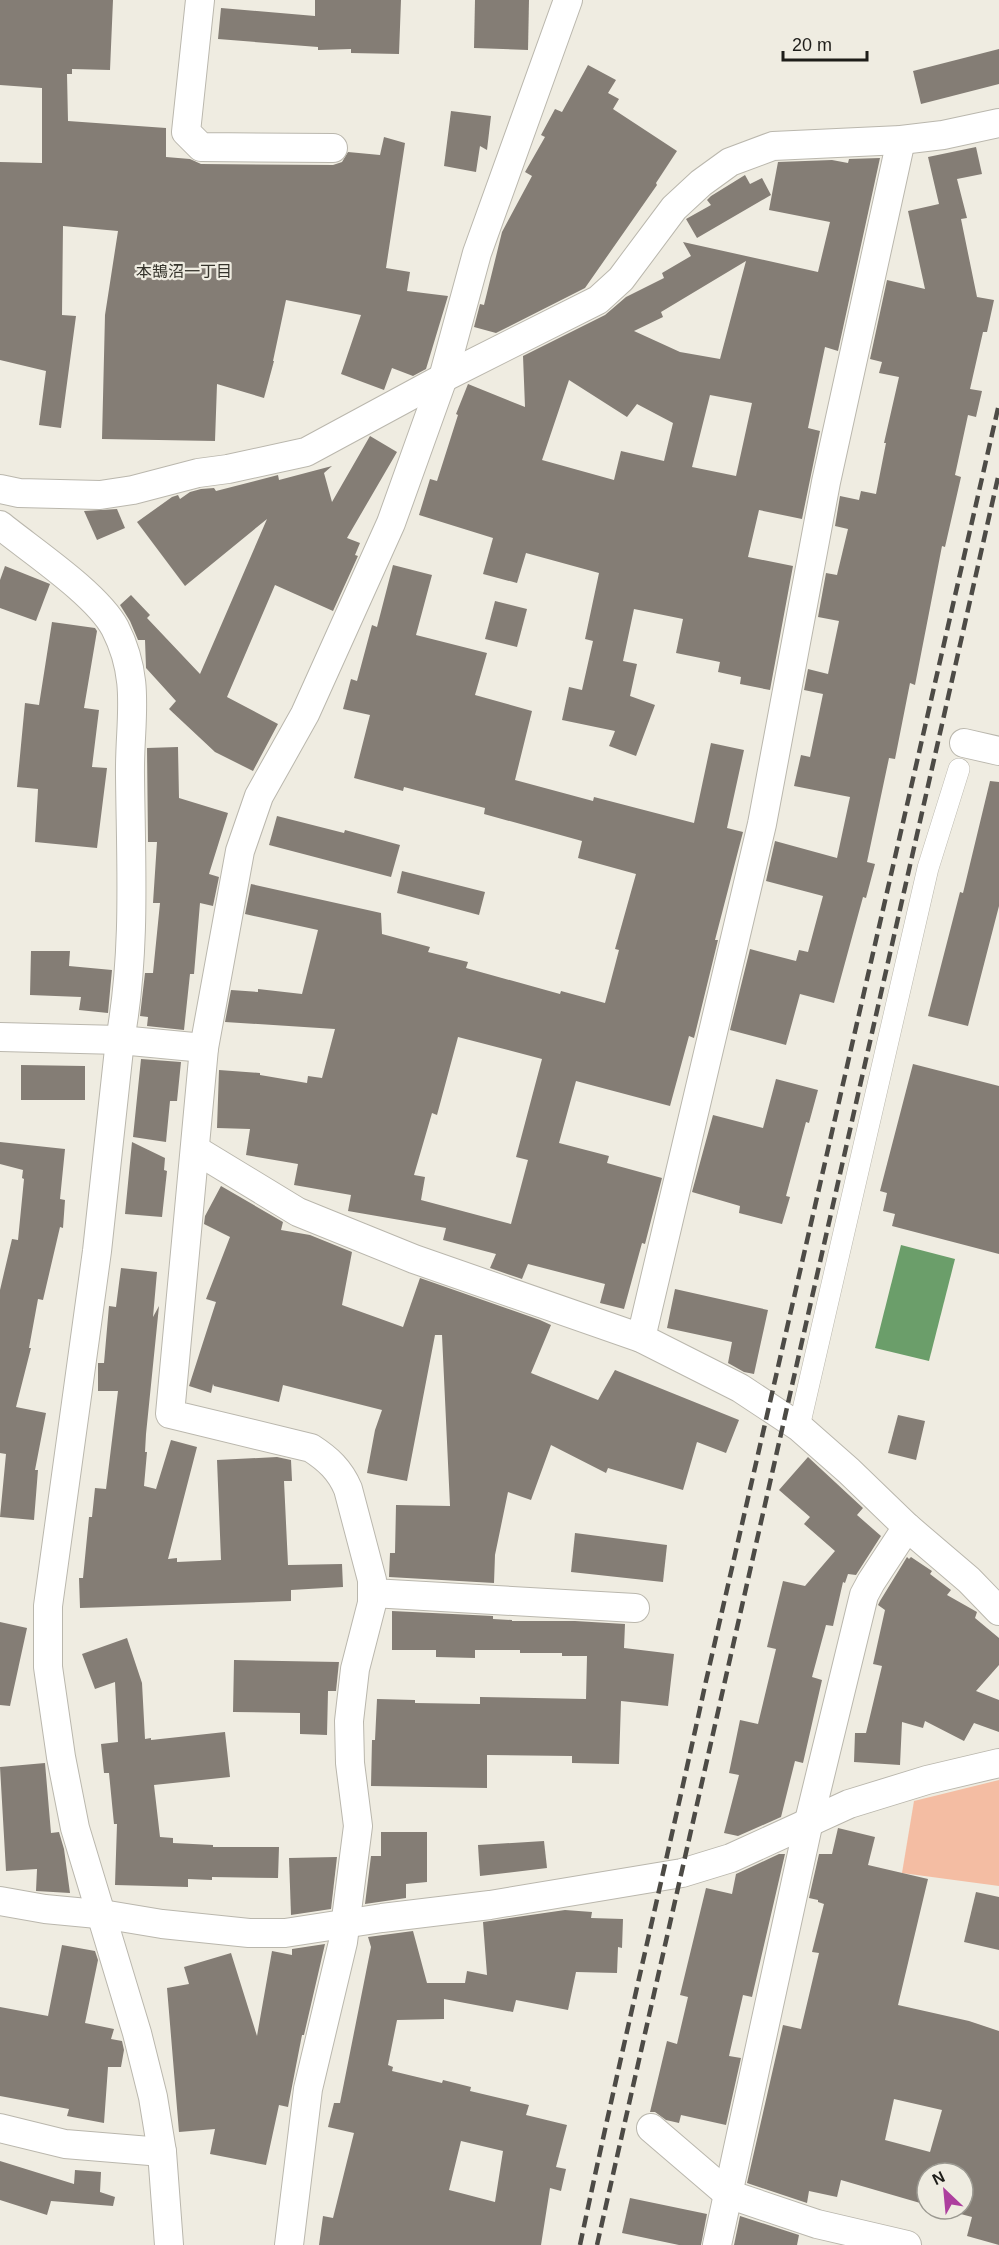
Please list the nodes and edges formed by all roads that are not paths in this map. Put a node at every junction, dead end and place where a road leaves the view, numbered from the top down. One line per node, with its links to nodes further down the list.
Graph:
1 (200, 0): 5 (street)
2 (568, 0): 6 (street)
3 (999, 123): 4 (street)
4 (902, 140): 6 (street); 15 (street)
5 (333, 148)
6 (443, 378): 7 (street); 13 (street)
7 (0, 489)
8 (0, 525): 12 (street)
9 (999, 752): 10 (street)
10 (962, 756): 16 (street)
11 (0, 1037): 12 (street)
12 (120, 1040): 13 (street); 24 (street)
13 (204, 1048): 14 (street)
14 (196, 1150): 15 (street); 18 (street)
15 (640, 1338): 16 (street)
16 (800, 1427): 17 (street)
17 (907, 1527): 20 (street); 22 (street)
18 (372, 1593): 19 (street); 25 (street)
19 (635, 1608)
20 (999, 1611)
21 (999, 1763): 22 (street)
22 (809, 1821): 25 (street); 29 (street)
23 (0, 1901): 24 (street)
24 (100, 1914): 25 (street); 28 (street)
25 (346, 1923): 31 (street)
26 (0, 2128): 28 (street)
27 (651, 2128): 29 (street)
28 (162, 2152): 30 (street)
29 (728, 2194): 32 (street); 33 (street)
30 (169, 2245)
31 (289, 2245)
32 (717, 2245)
33 (907, 2245)

